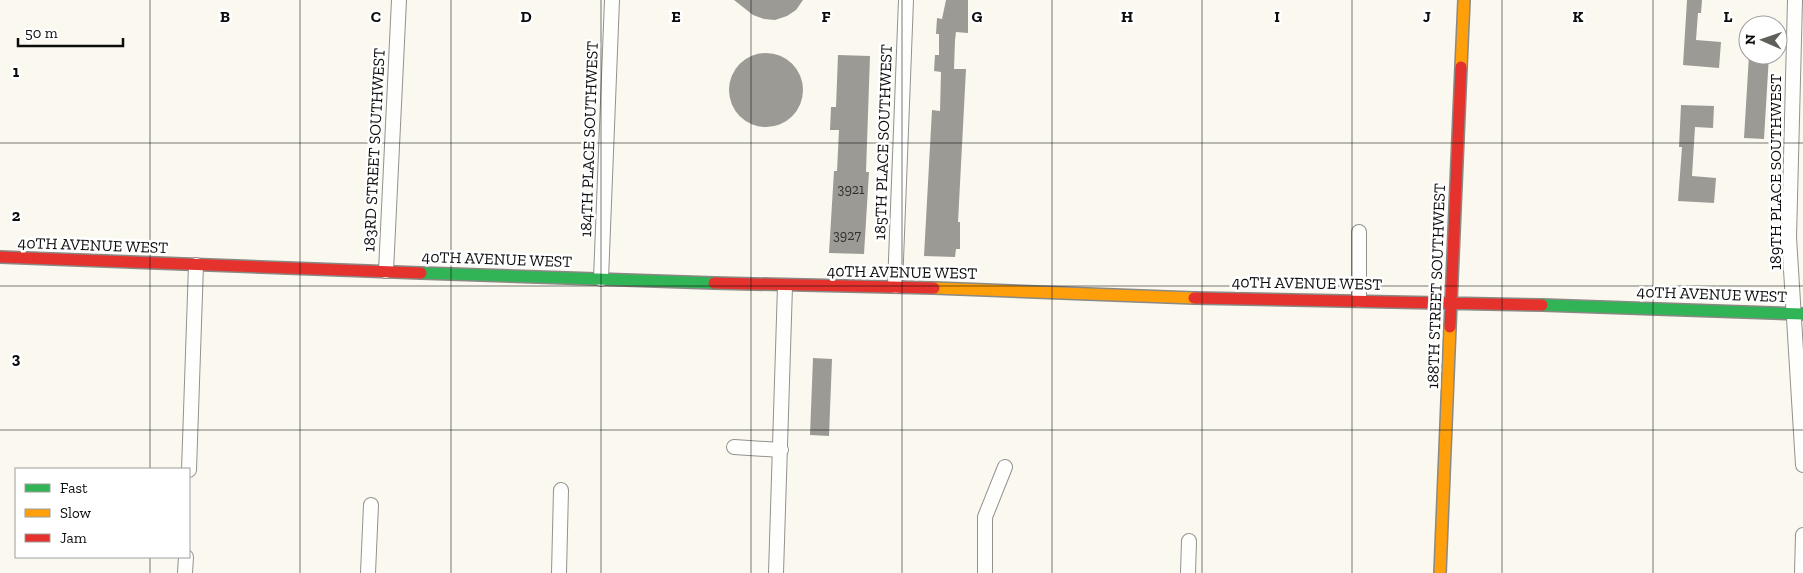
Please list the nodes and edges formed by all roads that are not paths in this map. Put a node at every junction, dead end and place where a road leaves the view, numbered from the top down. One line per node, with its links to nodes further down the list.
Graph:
1 (399, 0): 9 (street, 183RD STREET SOUTHWEST)
2 (612, 0): 10 (street, 184TH PLACE SOUTHWEST)
3 (906, 0): 12 (street, 185TH PLACE SOUTHWEST)
4 (1464, 0): 14 (street, 188TH STREET SOUTHWEST)
5 (1795, 0): 15 (street, 189TH PLACE SOUTHWEST)
6 (1359, 232): 13 (street)
7 (0, 258): 8 (street, 40TH AVENUE WEST)
8 (196, 265): 9 (street, 40TH AVENUE WEST); 20 (street)
9 (386, 271): 10 (street, 40TH AVENUE WEST)
10 (601, 279): 11 (street, 40TH AVENUE WEST)
11 (785, 286): 12 (street, 40TH AVENUE WEST); 17 (street)
12 (895, 286): 13 (street, 40TH AVENUE WEST)
13 (1359, 300): 14 (street, 40TH AVENUE WEST)
14 (1451, 302): 15 (street, 40TH AVENUE WEST); 32 (street, 188TH STREET SOUTHWEST)
15 (1799, 314): 18 (street, 189TH PLACE SOUTHWEST)
16 (734, 447): 17 (street)
17 (781, 450): 29 (street)
18 (1803, 465)
19 (1005, 467): 30 (street)
20 (189, 468)
21 (561, 490): 28 (street)
22 (371, 505): 27 (street)
23 (1803, 535): 33 (street)
24 (1189, 541): 31 (street)
25 (186, 558): 26 (street)
26 (185, 573)
27 (368, 573)
28 (559, 573)
29 (776, 573)
30 (985, 573)
31 (1188, 573)
32 (1440, 573)
33 (1802, 573)

